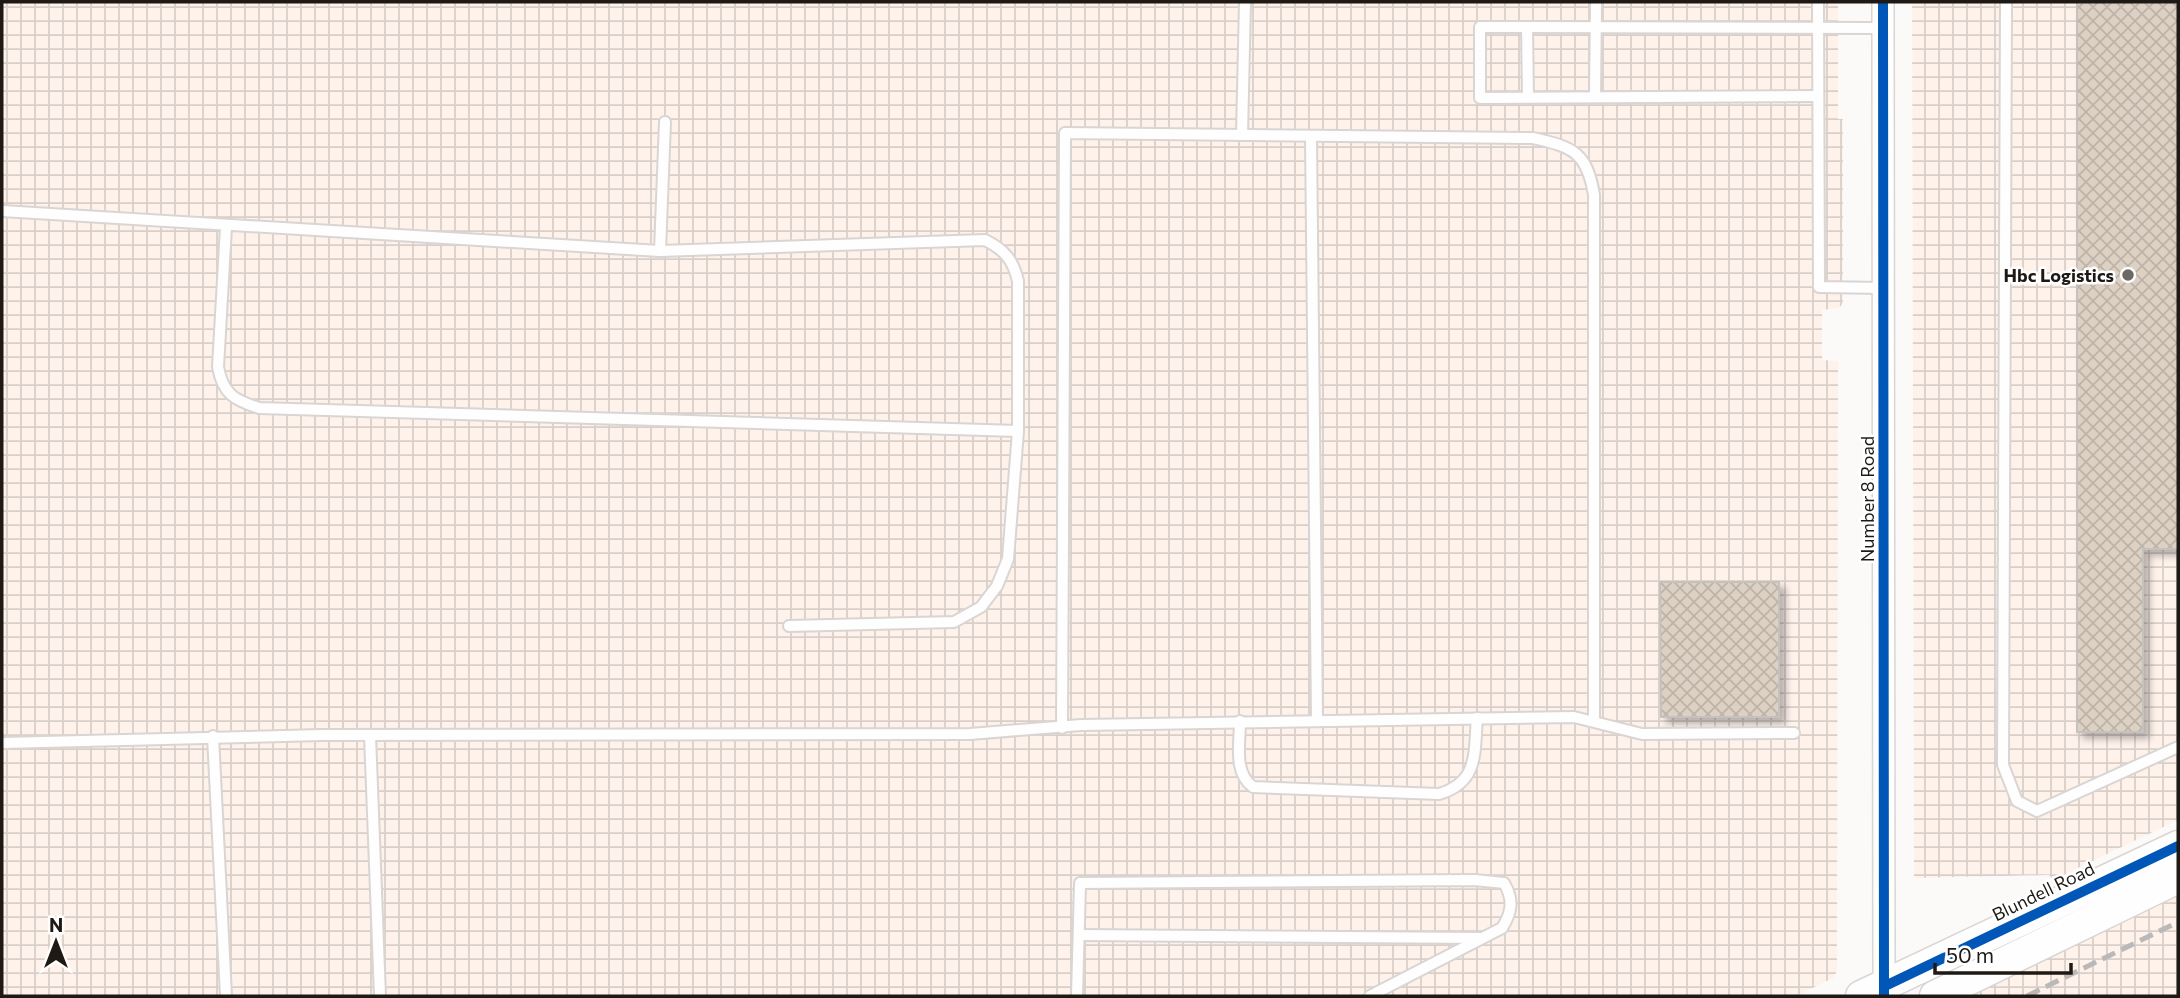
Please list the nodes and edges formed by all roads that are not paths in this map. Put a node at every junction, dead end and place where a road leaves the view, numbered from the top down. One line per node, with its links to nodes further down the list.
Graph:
1 (1245, 2): 14 (lane)
2 (1595, 2): 7 (lane)
3 (1818, 2): 9 (lane)
4 (1882, 2): 8 (street, Number 8 Road)
5 (2006, 2): 31 (lane)
6 (1527, 27): 7 (lane); 11 (lane); 11 (lane)
7 (1595, 27): 9 (lane); 12 (lane)
8 (1883, 27): 9 (lane); 19 (street, Number 8 Road)
9 (1818, 28): 10 (lane)
10 (1818, 96): 12 (lane); 19 (lane)
11 (1528, 97): 12 (lane)
12 (1595, 97)
13 (664, 122): 18 (lane)
14 (1242, 135): 15 (lane); 26 (lane)
15 (1311, 136): 23 (lane); 25 (lane)
16 (2, 211): 17 (lane)
17 (226, 227): 18 (lane); 20 (lane)
18 (660, 251): 20 (lane)
19 (1884, 288): 36 (street, Number 8 Road)
20 (1018, 431): 21 (lane)
21 (789, 626)
22 (1477, 718): 23 (lane); 24 (lane); 25 (lane)
23 (1317, 719): 24 (lane)
24 (1240, 721): 26 (lane)
25 (1594, 721): 27 (lane)
26 (1062, 728): 28 (lane)
27 (1794, 733)
28 (370, 735): 29 (lane); 38 (lane)
29 (213, 736): 30 (lane); 37 (lane)
30 (2, 743)
31 (2178, 747)
32 (2178, 846): 36 (main road, Blundell Road)
33 (2178, 878): 41 (main road)
34 (1079, 934): 35 (lane); 35 (lane); 39 (lane)
35 (1483, 938): 40 (lane)
36 (1877, 993)
37 (226, 996)
38 (380, 996)
39 (1077, 996)
40 (1370, 996)
41 (1934, 996)

